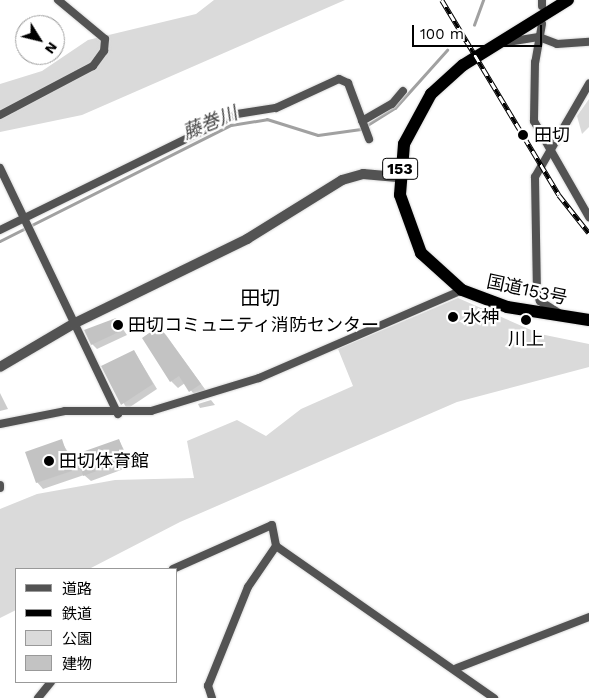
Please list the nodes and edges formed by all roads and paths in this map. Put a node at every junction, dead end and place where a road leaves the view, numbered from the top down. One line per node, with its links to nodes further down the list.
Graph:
1 (58, 0): 9 (street)
2 (568, 0): 5 (highway, 国道153号 / 153)
3 (542, 24): 4 (street)
4 (539, 37): 5 (street); 6 (street); 12 (street)
5 (499, 42): 14 (highway, 国道153号 / 153)
6 (589, 42)
7 (589, 84): 12 (street)
8 (403, 91): 10 (street)
9 (0, 115)
10 (362, 122): 11 (street); 16 (street)
11 (367, 136)
12 (548, 151): 15 (street); 19 (street)
13 (0, 168): 16 (street)
14 (400, 177): 18 (highway, 国道153号 / 153); 21 (street)
15 (589, 217)
16 (24, 219): 17 (street); 21 (street)
17 (0, 230)
18 (462, 290): 19 (highway, 国道153号 / 153); 23 (street)
19 (563, 316): 20 (highway, 国道153号 / 153)
20 (589, 320)
21 (73, 324): 22 (street); 23 (street)
22 (0, 367)
23 (118, 414): 24 (street)
24 (0, 424)
25 (276, 546): 26 (street); 28 (street); 31 (street)
26 (175, 568)
27 (589, 617): 28 (street)
28 (457, 668): 32 (street)
29 (51, 683): 30 (street)
30 (38, 698)
31 (212, 698)
32 (494, 698)

